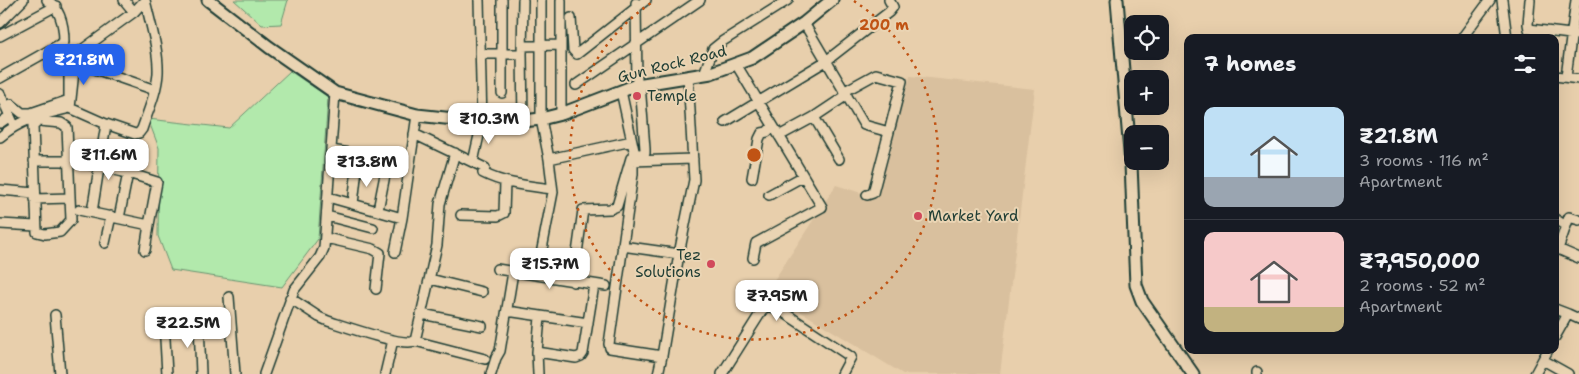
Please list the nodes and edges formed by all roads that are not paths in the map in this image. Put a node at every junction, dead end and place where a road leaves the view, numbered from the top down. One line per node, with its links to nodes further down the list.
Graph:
1 (23, 0): 28 (street)
2 (47, 0): 23 (street)
3 (124, 0): 24 (street)
4 (145, 0): 24 (street); 52 (street)
5 (208, 0): 54 (main road, Gun Rock Road)
6 (479, 0): 39 (street)
7 (502, 0): 40 (street)
8 (523, 0): 37 (street)
9 (541, 0): 36 (street)
10 (561, 0): 35 (street)
11 (646, 0): 22 (street)
12 (709, 0): 21 (street)
13 (788, 0): 44 (street)
14 (832, 0): 27 (main road, Gun Rock Road)
15 (890, 0): 41 (street)
16 (1117, 0): 168 (main road)
17 (1490, 0): 29 (street)
18 (1502, 0): 30 (street)
19 (1530, 0): 31 (street)
20 (1576, 0): 25 (street)
21 (700, 3): 34 (street)
22 (636, 4): 33 (street); 34 (street)
23 (56, 6): 32 (street); 38 (street)
24 (134, 12): 42 (street)
25 (1576, 14): 31 (street)
26 (571, 18): 33 (street)
27 (804, 23): 41 (street); 43 (main road, Gun Rock Road)
28 (0, 24)
29 (1465, 34)
30 (1506, 34)
31 (1575, 34): 47 (street)
32 (0, 36)
33 (573, 42): 35 (street)
34 (638, 43): 50 (street); 51 (street)
35 (561, 44): 36 (street); 61 (street)
36 (541, 46): 37 (street); 64 (street)
37 (522, 50): 40 (street); 65 (street)
38 (45, 53): 48 (street); 60 (street)
39 (481, 54): 40 (street); 67 (street)
40 (502, 54): 55 (street)
41 (826, 61): 56 (street); 58 (street)
42 (75, 62): 52 (street); 59 (street)
43 (736, 64): 44 (main road, Gun Rock Road); 58 (street)
44 (704, 74): 45 (main road, Gun Rock Road)
45 (688, 76): 51 (main road, Gun Rock Road); 82 (street)
46 (1559, 76): 47 (street)
47 (1566, 77): 49 (street)
48 (0, 78)
49 (1579, 79)
50 (576, 85)
51 (638, 85): 53 (main road, Gun Rock Road); 80 (street)
52 (155, 90): 70 (street)
53 (621, 91): 61 (main road, Gun Rock Road); 77 (street)
54 (335, 93): 62 (main road, Gun Rock Road); 78 (street)
55 (502, 93)
56 (846, 93): 63 (street); 73 (street); 73 (street)
57 (0, 95): 60 (street)
58 (759, 103): 68 (street); 72 (street)
59 (70, 108): 66 (street); 70 (street)
60 (8, 111): 69 (street); 71 (street)
61 (561, 114): 64 (main road, Gun Rock Road)
62 (417, 115): 67 (main road, Gun Rock Road); 74 (street)
63 (814, 117): 75 (street); 83 (street)
64 (541, 119): 65 (main road, Gun Rock Road); 81 (street)
65 (523, 121): 67 (main road, Gun Rock Road)
66 (33, 122): 71 (street); 84 (street); 86 (street)
67 (482, 122): 87 (street)
68 (726, 122)
69 (0, 123)
70 (106, 124): 89 (street)
71 (14, 125): 76 (street)
72 (773, 126): 75 (street); 93 (street)
73 (889, 132): 98 (street)
74 (414, 134): 79 (street); 88 (street)
75 (779, 136): 92 (street)
76 (0, 137)
77 (632, 141): 80 (street); 81 (street)
78 (331, 150): 85 (street); 100 (street)
79 (455, 153): 87 (street); 130 (street)
80 (632, 158): 82 (street); 119 (street); 131 (street)
81 (549, 159): 95 (street)
82 (693, 159): 124 (street)
83 (839, 159)
84 (34, 160): 86 (street); 99 (street)
85 (388, 160): 88 (street); 104 (street)
86 (72, 161): 89 (street); 101 (street)
87 (473, 162): 94 (street)
88 (410, 163): 109 (street)
89 (99, 166): 91 (street); 105 (street)
90 (357, 168): 102 (street)
91 (128, 173): 108 (street); 113 (street)
92 (802, 177): 97 (street); 125 (street)
93 (752, 178)
94 (506, 182): 95 (street); 106 (street)
95 (552, 189): 129 (street)
96 (0, 190): 99 (street)
97 (769, 195)
98 (867, 195)
99 (35, 196): 101 (street); 114 (street)
100 (328, 197): 102 (street); 107 (street)
101 (70, 198): 114 (street)
102 (353, 204): 104 (street)
103 (79, 210): 105 (street)
104 (378, 210): 109 (street)
105 (92, 212): 108 (street)
106 (462, 215)
107 (327, 216): 116 (street); 117 (street)
108 (115, 217): 113 (street); 118 (street)
109 (402, 218): 123 (street)
110 (1579, 220): 115 (street)
111 (1559, 222): 115 (street)
112 (0, 224): 114 (street)
113 (149, 225): 122 (street)
114 (36, 226)
115 (1566, 226): 120 (street)
116 (373, 228)
117 (326, 238): 134 (street); 137 (street)
118 (106, 243)
119 (622, 246): 124 (street); 154 (street)
120 (1559, 246)
121 (1559, 249): 126 (street)
122 (145, 250)
123 (396, 252)
124 (679, 254): 154 (street)
125 (753, 258)
126 (1579, 258)
127 (497, 269): 128 (street)
128 (513, 272): 129 (street); 139 (street)
129 (536, 275): 131 (street)
130 (430, 279): 135 (street); 140 (street)
131 (573, 282): 132 (street)
132 (594, 285): 133 (street); 147 (street)
133 (606, 286)
134 (376, 289)
135 (482, 292)
136 (229, 297): 160 (street)
137 (290, 298): 150 (street); 161 (street)
138 (1559, 311): 141 (street)
139 (506, 312): 143 (street); 163 (street)
140 (422, 314): 148 (street); 151 (street)
141 (1568, 314): 144 (street); 149 (street)
142 (55, 315): 157 (street)
143 (540, 317): 147 (street); 152 (street)
144 (1579, 319)
145 (164, 322): 158 (street)
146 (199, 323): 159 (street)
147 (588, 323): 152 (street)
148 (482, 326)
149 (1559, 330)
150 (393, 340): 151 (street); 162 (street)
151 (415, 341): 155 (street)
152 (537, 352): 164 (street)
153 (1546, 354): 156 (street)
154 (662, 356): 165 (street)
155 (485, 359)
156 (1543, 360): 169 (street); 170 (street)
157 (60, 374)
158 (167, 374)
159 (201, 374)
160 (235, 374)
161 (264, 374)
162 (385, 374)
163 (491, 374)
164 (538, 374)
165 (658, 374)
166 (722, 374): 167 (street)
167 (842, 374)
168 (1193, 374)
169 (1535, 374)
170 (1568, 374)

